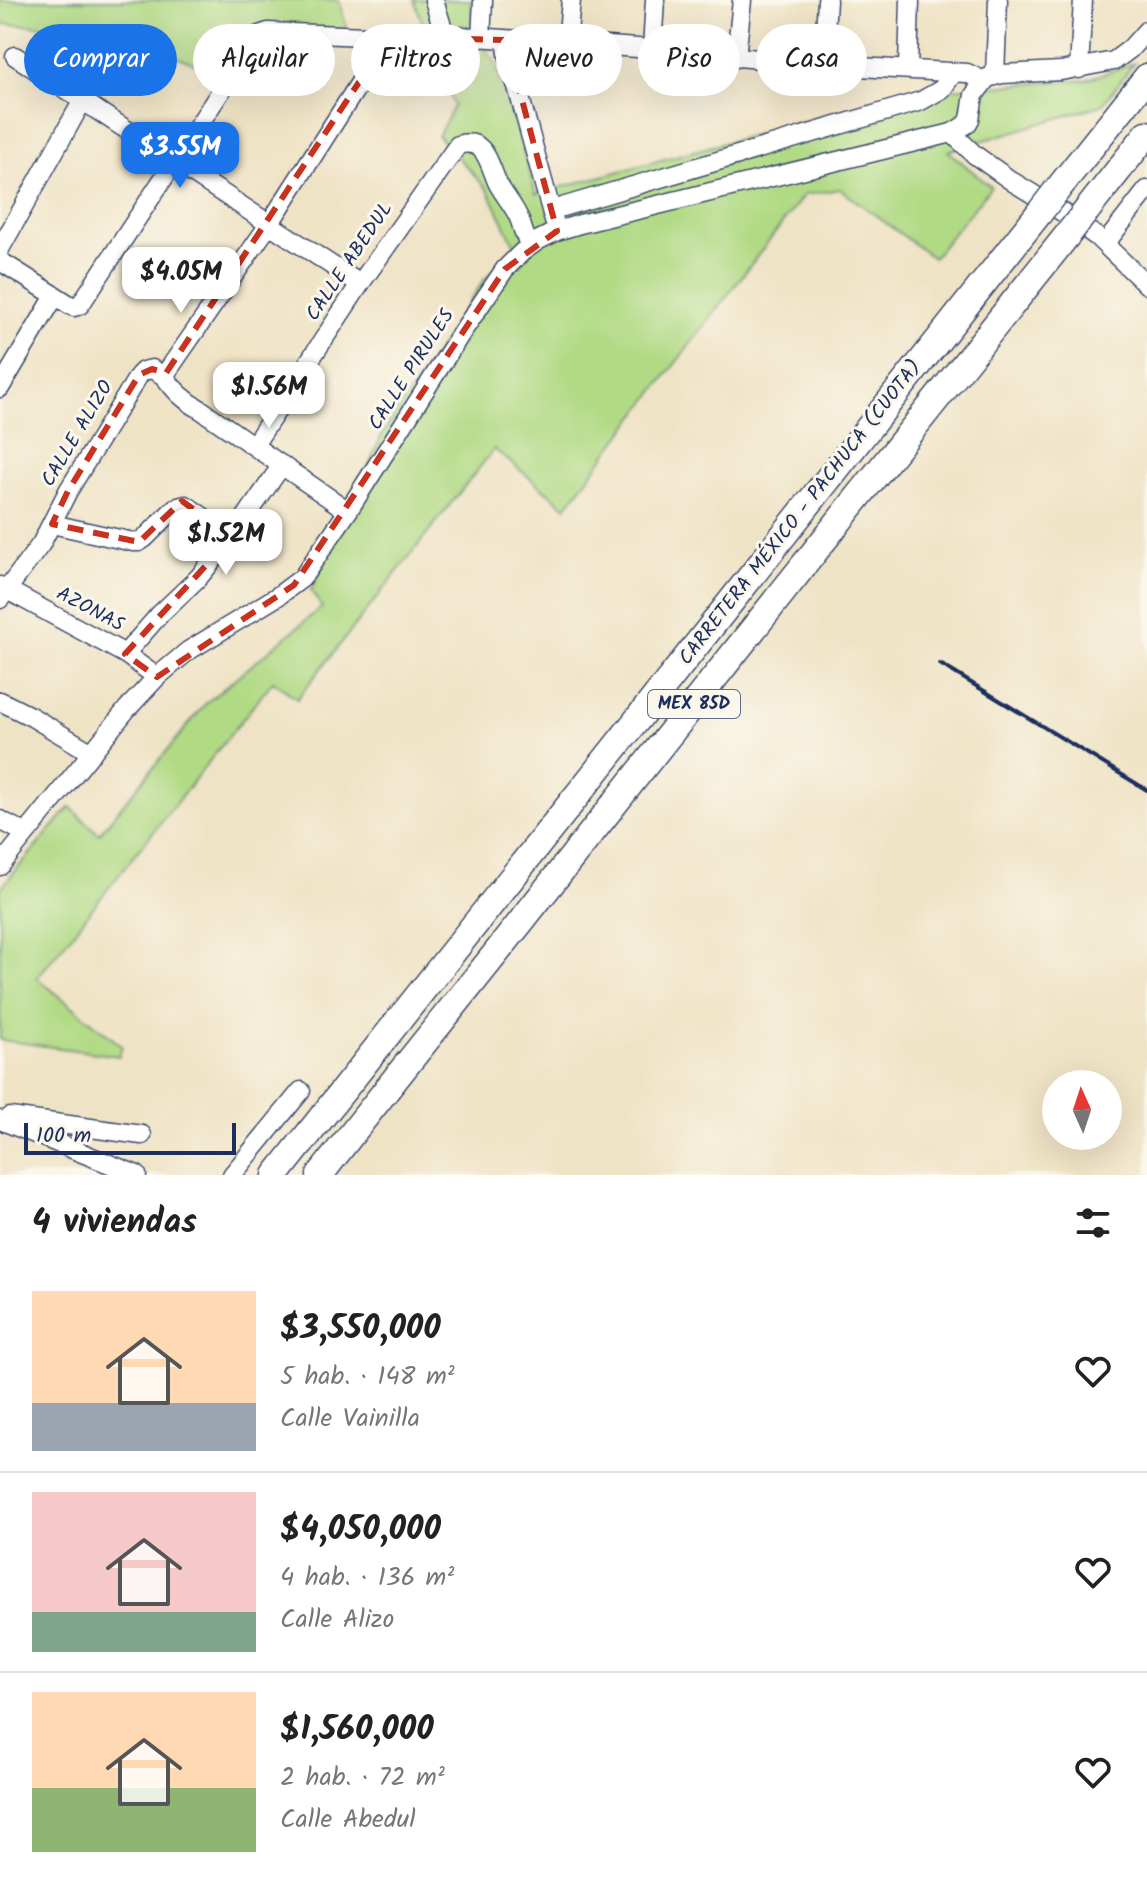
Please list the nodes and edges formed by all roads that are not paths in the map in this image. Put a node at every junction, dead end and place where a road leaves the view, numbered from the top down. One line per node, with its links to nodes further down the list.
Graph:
1 (434, 0): 10 (street)
2 (483, 0): 17 (street)
3 (571, 0): 11 (street)
4 (655, 0): 12 (street)
5 (742, 0): 13 (street)
6 (827, 0): 14 (street)
7 (910, 0): 21 (street)
8 (998, 0): 25 (street)
9 (1083, 0): 22 (street)
10 (441, 24)
11 (569, 24)
12 (654, 24)
13 (740, 24)
14 (826, 24)
15 (1147, 30): 22 (street)
16 (351, 35): 32 (street)
17 (481, 38): 18 (street)
18 (496, 39)
19 (15, 56): 28 (street)
20 (867, 67): 21 (street)
21 (908, 68): 23 (street)
22 (1079, 69): 25 (street)
23 (954, 72): 25 (street); 29 (street)
24 (1147, 77): 65 (highway, CARRETERA MÉXICO - PACHUCA (CUOTA) / MEX 85D, bridge)
25 (989, 78): 30 (street)
26 (351, 96): 36 (street)
27 (520, 96): 35 (street)
28 (83, 100): 32 (street); 40 (street)
29 (820, 131): 33 (street); 35 (street)
30 (952, 133): 33 (street, CALLE PIRULES); 38 (street)
31 (1147, 134): 66 (highway, CARRETERA MÉXICO - PACHUCA (CUOTA) / MEX 85D, bridge)
32 (174, 162): 36 (street); 44 (street)
33 (824, 164): 37 (street, CALLE PIRULES)
34 (1147, 190): 38 (street)
35 (552, 210): 37 (street)
36 (270, 223): 42 (street); 45 (street)
37 (557, 231): 39 (street, CALLE PIRULES)
38 (1105, 244): 43 (street)
39 (531, 245): 42 (street, CALLE ABEDUL); 49 (street, CALLE PIRULES)
40 (0, 249)
41 (0, 261): 44 (street)
42 (360, 284): 47 (street, CALLE ABEDUL)
43 (1147, 285)
44 (55, 296): 46 (street)
45 (164, 376): 47 (street); 50 (street, CALLE ALIZO)
46 (0, 388)
47 (254, 445): 48 (street)
48 (282, 465): 49 (street); 51 (street)
49 (348, 511): 54 (street, CALLE PIRULES)
50 (52, 524): 51 (street); 52 (street, CALLE ALIZO)
51 (232, 537): 53 (street)
52 (2, 592): 53 (street, AZONAS)
53 (125, 654): 54 (street, AZONAS)
54 (157, 677): 56 (street, CALLE PIRULES)
55 (0, 701): 56 (street)
56 (92, 753): 58 (street, CALLE PIRULES)
57 (0, 820): 58 (street)
58 (25, 833): 59 (street, CALLE PIRULES)
59 (0, 866)
60 (301, 1091): 64 (street)
61 (0, 1118): 62 (street); 63 (street)
62 (142, 1135)
63 (137, 1175)
64 (232, 1175)
65 (276, 1175)
66 (320, 1175)

